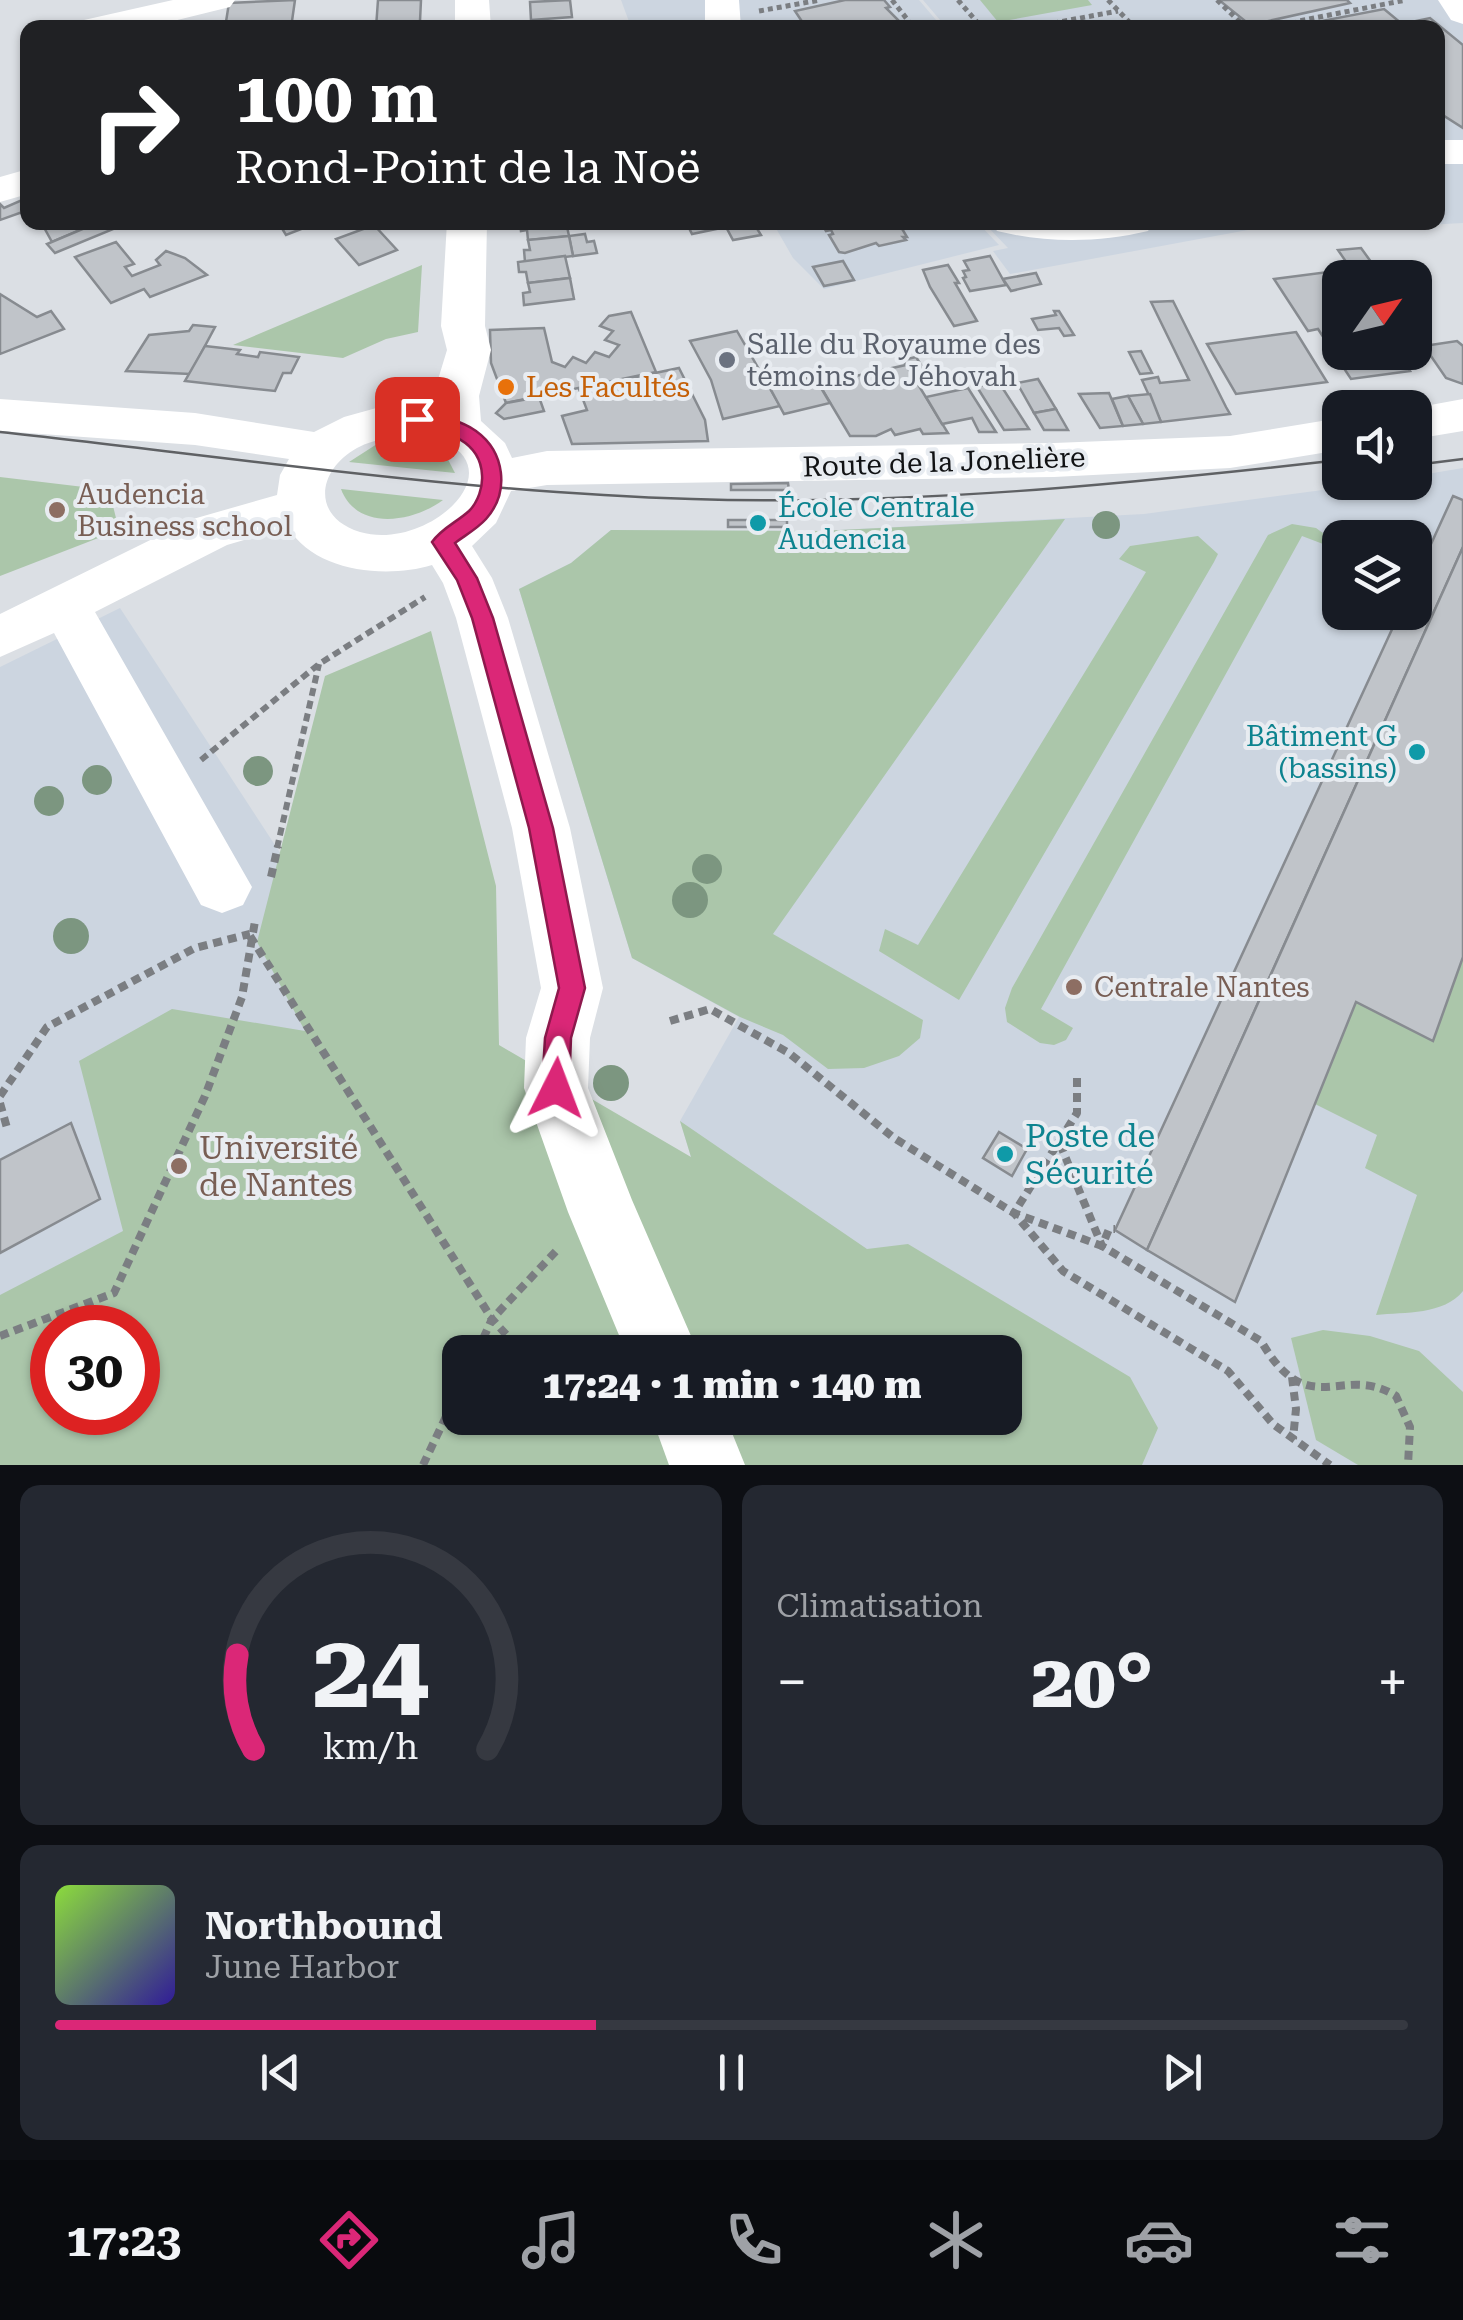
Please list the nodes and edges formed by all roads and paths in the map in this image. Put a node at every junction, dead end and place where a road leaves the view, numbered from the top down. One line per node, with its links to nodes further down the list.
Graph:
1 (218, 0): 12 (street)
2 (820, 0): 11 (path)
3 (892, 0): 13 (path)
4 (958, 0): 14 (path)
5 (1108, 0): 9 (path)
6 (1217, 0): 17 (path)
7 (1406, 0): 18 (path)
8 (1455, 0): 10 (street)
9 (1118, 11): 15 (path); 16 (path)
10 (1463, 13)
11 (723, 15)
12 (132, 20)
13 (908, 20)
14 (975, 20)
15 (1070, 20)
16 (1128, 20)
17 (1238, 20)
18 (1304, 20)
19 (467, 230): 20 (street)
20 (463, 326): 24 (street); 26 (street)
21 (0, 415): 24 (street)
22 (1463, 415): 23 (street)
23 (1432, 420)
24 (352, 435): 26 (street); 27 (street)
25 (1322, 437): 26 (street, Route de la Jonelière)
26 (478, 452): 28 (street)
27 (302, 505): 28 (street); 29 (street)
28 (455, 560): 31 (path); 40 (street)
29 (65, 604): 30 (street); 32 (street)
30 (0, 637)
31 (318, 664): 32 (path); 33 (path)
32 (167, 788): 33 (street)
33 (248, 897): 34 (path); 34 (path)
34 (250, 934): 37 (path); 44 (path); 48 (path)
35 (670, 1021): 41 (path)
36 (1077, 1078): 39 (path)
37 (0, 1100): 38 (path)
38 (7, 1128)
39 (1060, 1144): 41 (path); 43 (path)
40 (602, 1212): 44 (path); 47 (street)
41 (1014, 1213): 43 (path); 52 (path)
42 (1116, 1229): 43 (path)
43 (1102, 1246): 49 (path)
44 (492, 1320): 45 (path); 46 (path)
45 (484, 1335)
46 (506, 1335)
47 (655, 1335)
48 (0, 1336)
49 (1292, 1376): 52 (path); 56 (path)
50 (442, 1425): 53 (path)
51 (696, 1435): 54 (street)
52 (1293, 1441): 55 (path)
53 (423, 1465)
54 (707, 1465)
55 (1330, 1465)
56 (1408, 1465)

